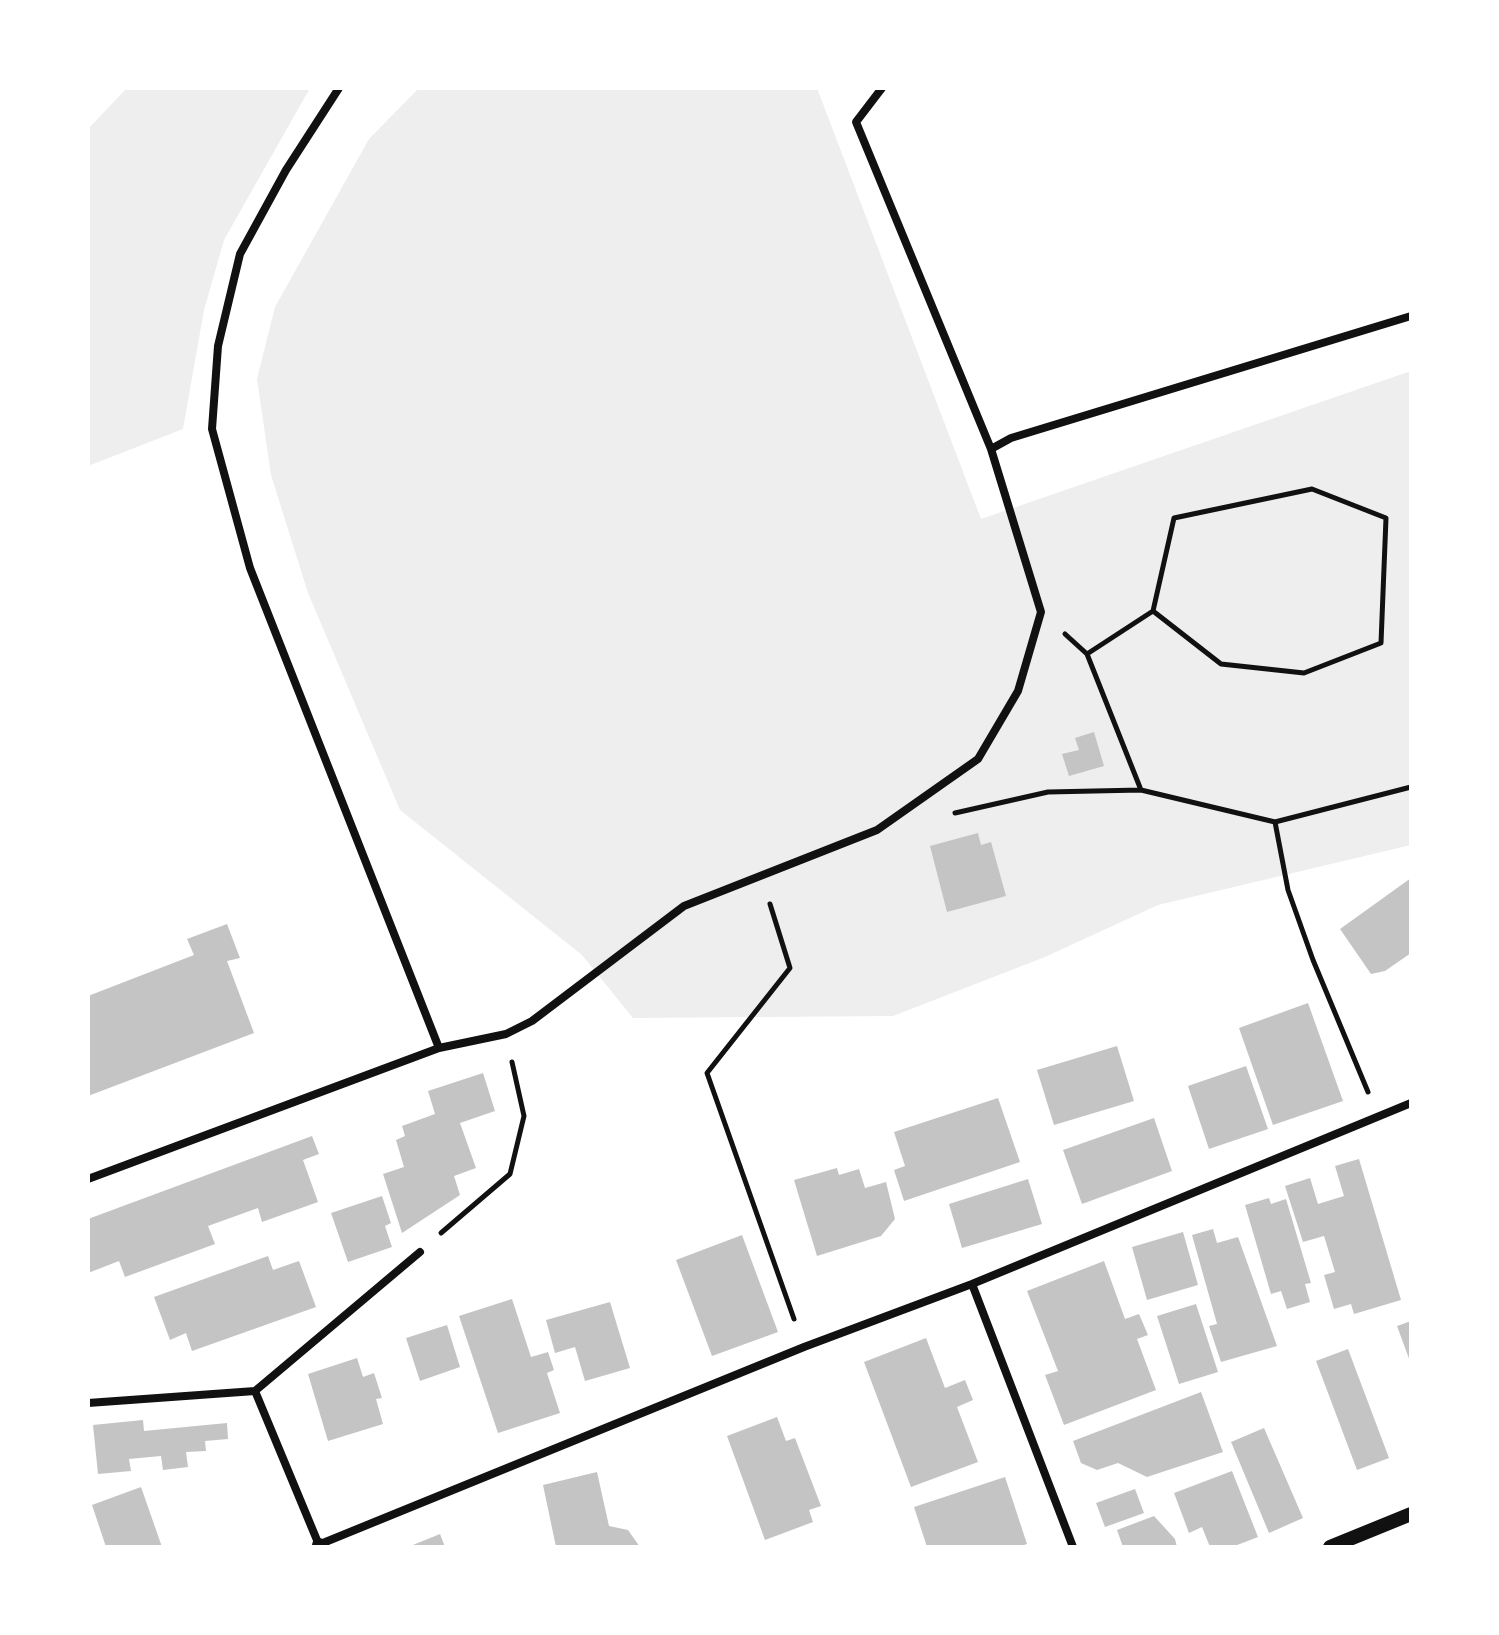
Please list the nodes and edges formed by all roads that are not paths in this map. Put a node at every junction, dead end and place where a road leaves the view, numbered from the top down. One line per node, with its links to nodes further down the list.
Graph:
1 (339, 88): 5 (street)
2 (882, 88): 4 (street)
3 (1411, 316): 4 (street)
4 (991, 449): 5 (street)
5 (439, 1048): 7 (street)
6 (1411, 1103): 9 (street)
7 (88, 1179)
8 (420, 1252): 10 (street)
9 (972, 1284): 13 (street); 14 (street)
10 (255, 1391): 11 (street); 13 (street)
11 (88, 1403)
12 (1411, 1514): 15 (street)
13 (317, 1546)
14 (1073, 1547)
15 (1330, 1547)

